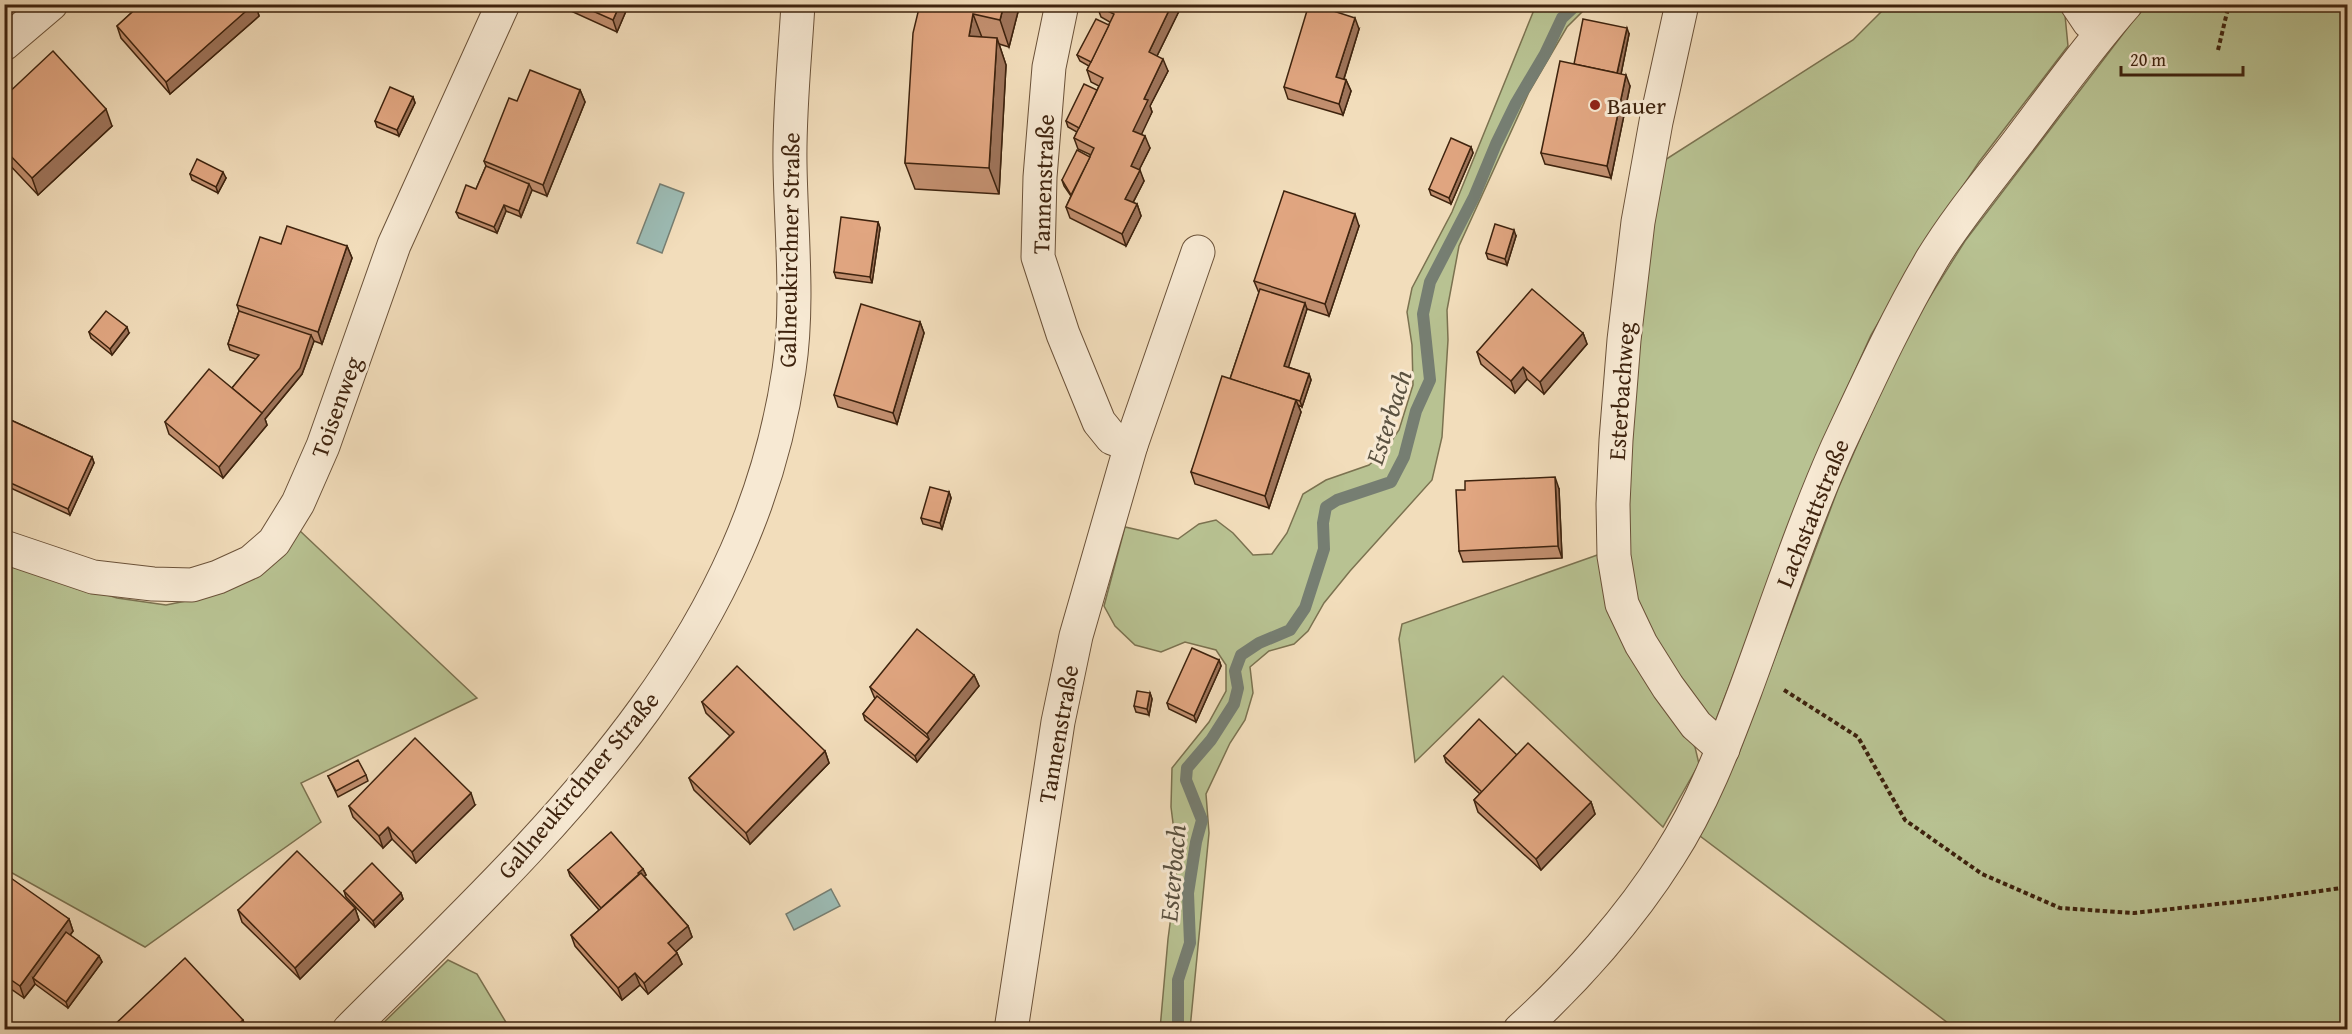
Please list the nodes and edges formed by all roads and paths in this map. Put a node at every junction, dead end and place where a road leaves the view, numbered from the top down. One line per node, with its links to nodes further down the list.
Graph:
1 (51, 4): 10 (street)
2 (503, 4): 14 (street, Toisenweg)
3 (798, 4): 18 (street, Gallneukirchner Straße)
4 (1062, 4): 13 (street, Tannenstraße)
5 (1682, 4): 16 (street, Esterbachweg)
6 (2077, 4): 9 (street)
7 (2126, 4): 9 (street, Lachstattstraße)
8 (2229, 4): 11 (path)
9 (2102, 32): 15 (street, Lachstattstraße)
10 (4, 44)
11 (2218, 50)
12 (1198, 252): 13 (street, Tannenstraße)
13 (1131, 445): 19 (street, Tannenstraße)
14 (4, 547)
15 (1752, 672): 16 (street, Lachstattstraße); 17 (path)
16 (1723, 749): 20 (street, Lachstattstraße)
17 (2348, 888)
18 (349, 1029)
19 (1011, 1029)
20 (1520, 1029)

